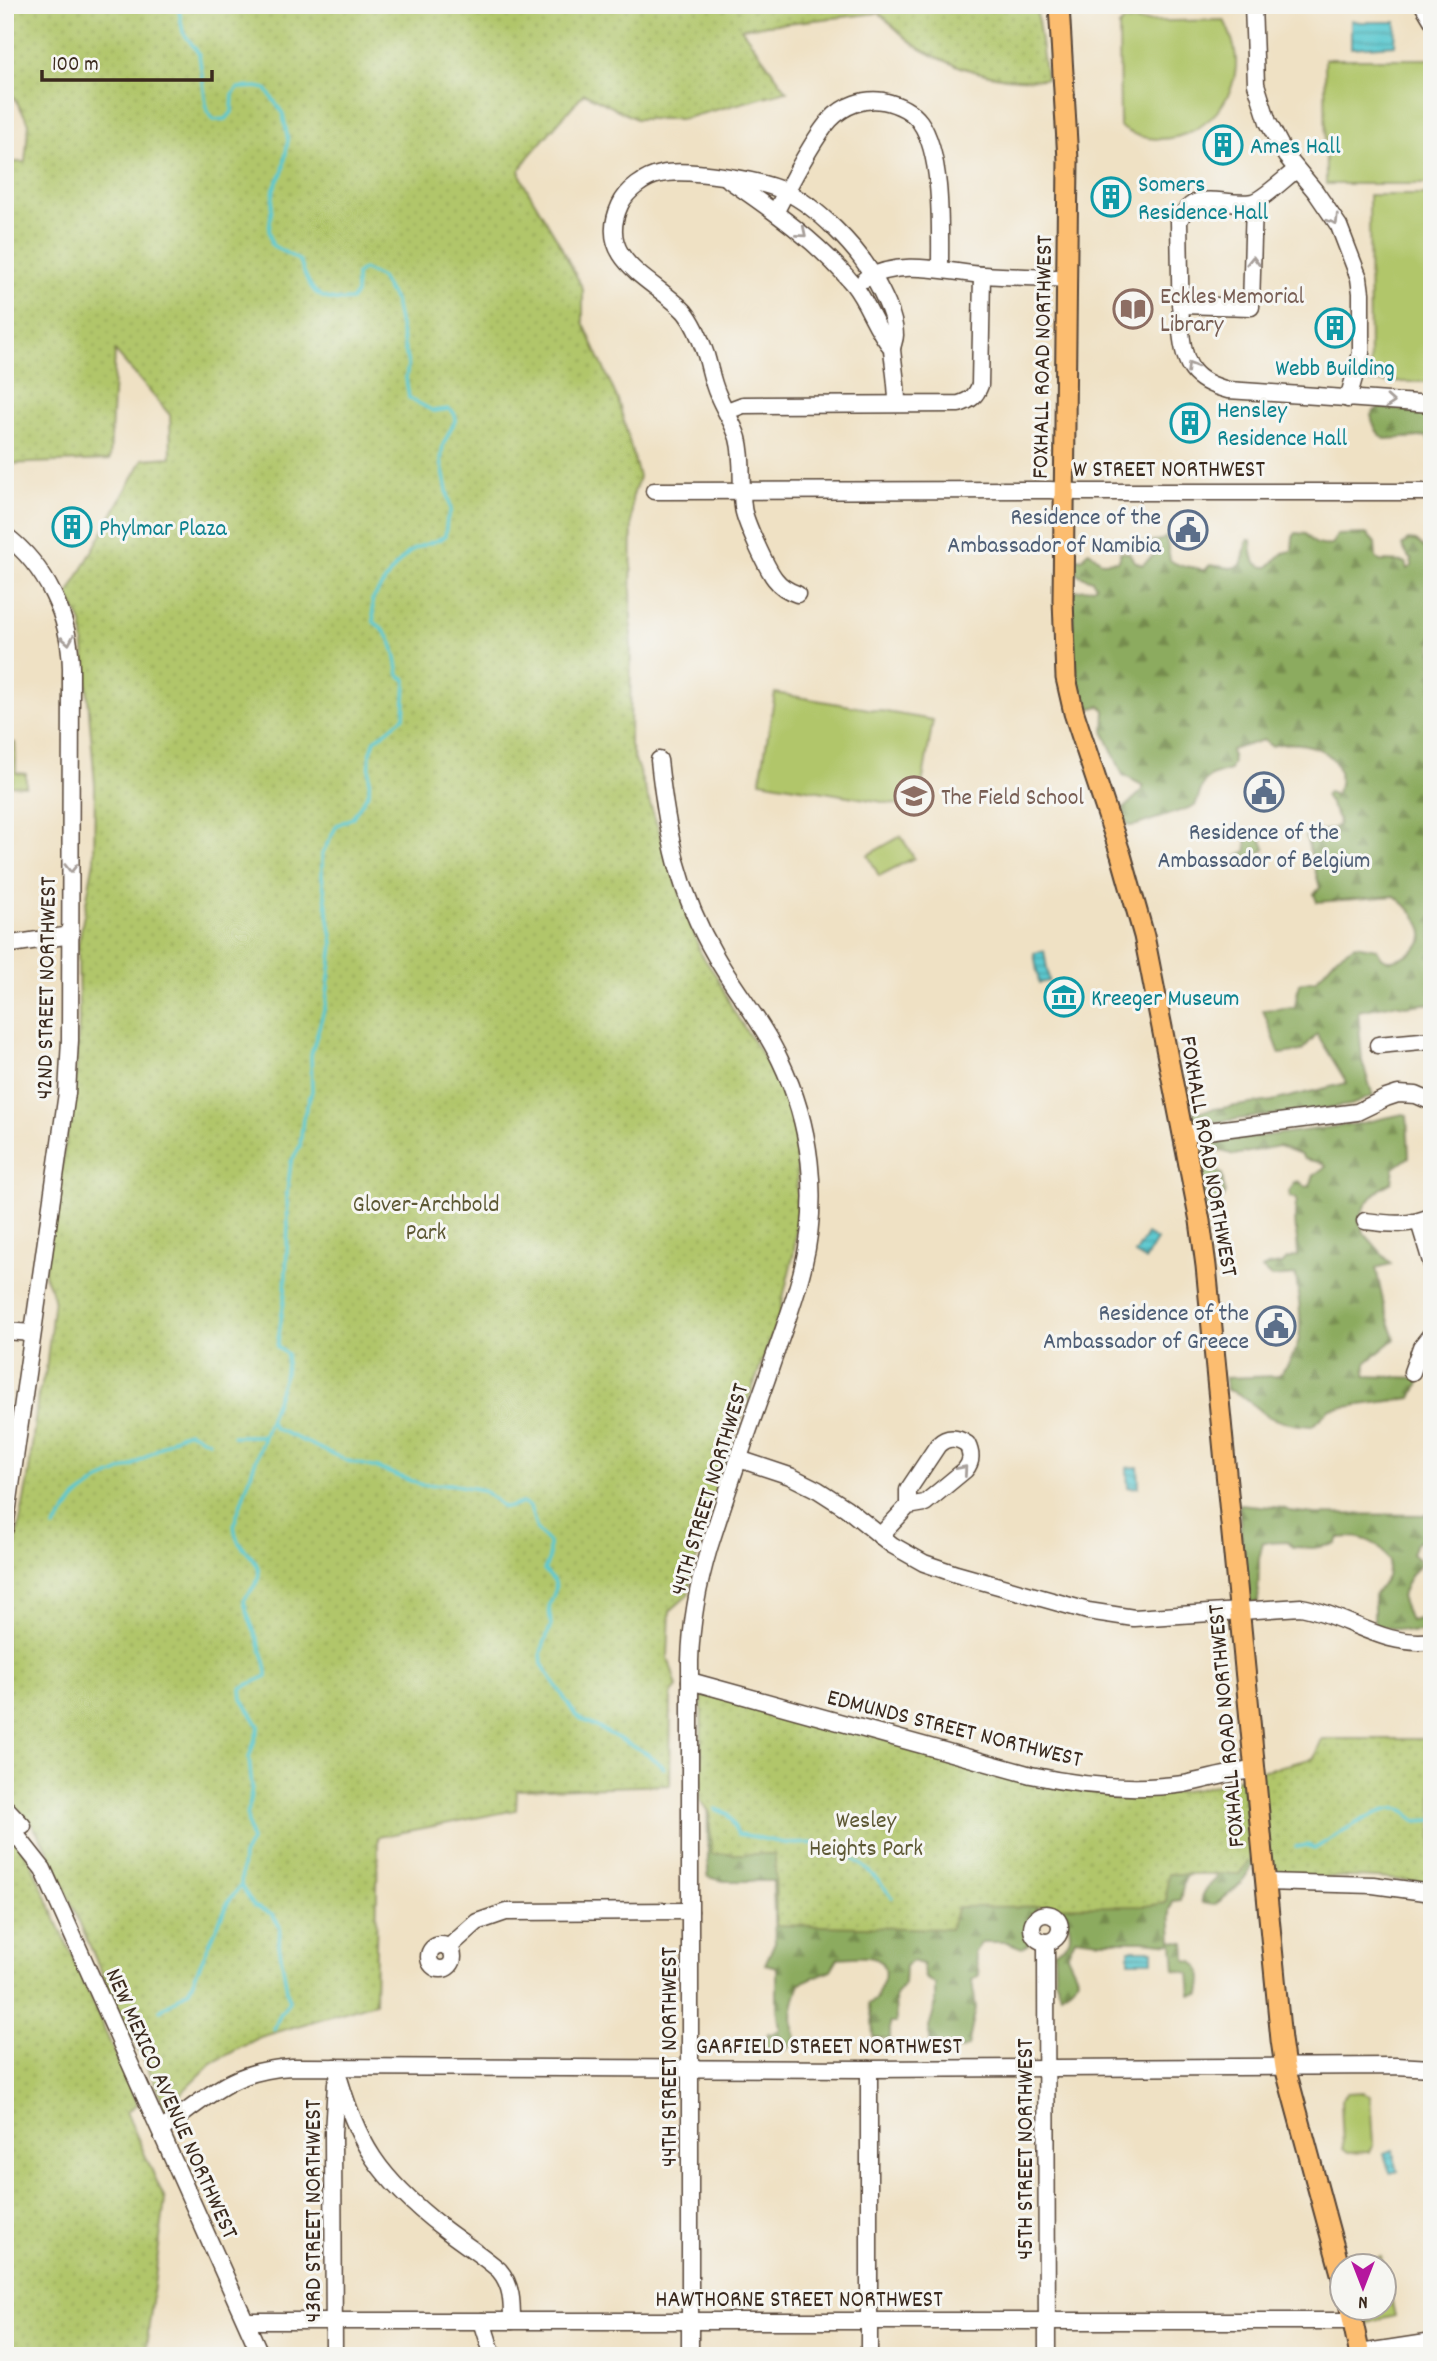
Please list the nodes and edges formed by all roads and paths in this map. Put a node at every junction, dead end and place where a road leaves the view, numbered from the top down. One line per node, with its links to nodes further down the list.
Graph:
1 (1059, 5): 13 (main road, FOXHALL ROAD NORTHWEST)
2 (1254, 5): 5 (street)
3 (1423, 5): 4 (street)
4 (1432, 20)
5 (1296, 170): 8 (street); 17 (street, one-way to 17)
6 (727, 178): 7 (street); 9 (street); 20 (street)
7 (786, 192): 9 (street); 10 (street); 11 (street)
8 (1254, 202): 15 (street); 15 (street, one-way to 8)
9 (776, 211): 14 (street, one-way to 14)
10 (940, 268): 11 (street); 12 (street)
11 (873, 275): 14 (street); 16 (street)
12 (982, 275): 13 (street); 18 (street)
13 (1067, 278): 21 (main road, FOXHALL ROAD NORTHWEST)
14 (854, 285): 16 (street)
15 (1180, 305): 17 (street, one-way to 15)
16 (892, 348): 18 (street)
17 (1348, 399): 19 (street, one-way to 19)
18 (897, 403): 20 (street)
19 (1432, 404)
20 (727, 411): 23 (street)
21 (1063, 490): 23 (street, W STREET NORTHWEST); 24 (street, W STREET NORTHWEST); 33 (main road, FOXHALL ROAD NORTHWEST)
22 (654, 491): 23 (street, W STREET NORTHWEST)
23 (742, 492): 26 (street)
24 (1432, 492)
25 (5, 535): 28 (street, 42ND STREET NORTHWEST, one-way to 28)
26 (797, 594)
27 (659, 760): 41 (street, 44TH STREET NORTHWEST)
28 (71, 935): 29 (street); 38 (street, 42ND STREET NORTHWEST)
29 (5, 945)
30 (1432, 1040): 31 (street)
31 (1378, 1045)
32 (1432, 1102): 33 (street)
33 (1184, 1134): 45 (main road, FOXHALL ROAD NORTHWEST)
34 (1425, 1219): 35 (street); 36 (street)
35 (1365, 1221)
36 (1432, 1265)
37 (5, 1331): 38 (street)
38 (32, 1333): 43 (street, 42ND STREET NORTHWEST)
39 (1432, 1333): 40 (street)
40 (1412, 1371)
41 (739, 1459): 44 (street); 47 (street, 44TH STREET NORTHWEST)
42 (908, 1506): 42 (street, one-way to 42); 44 (street)
43 (5, 1528)
44 (880, 1536): 45 (street)
45 (1239, 1610): 46 (street); 48 (main road, FOXHALL ROAD NORTHWEST)
46 (1432, 1641)
47 (690, 1681): 48 (street, EDMUNDS STREET NORTHWEST); 54 (street, 44TH STREET NORTHWEST)
48 (1254, 1770): 52 (main road, FOXHALL ROAD NORTHWEST)
49 (5, 1807): 51 (street, NEW MEXICO AVENUE NORTHWEST)
50 (5, 1821): 51 (street, NEW MEXICO AVENUE NORTHWEST)
51 (43, 1868): 63 (street, NEW MEXICO AVENUE NORTHWEST)
52 (1265, 1882): 53 (street); 59 (main road, FOXHALL ROAD NORTHWEST)
53 (1432, 1894)
54 (690, 1911): 56 (street); 60 (street, 44TH STREET NORTHWEST)
55 (1046, 1942): 58 (street, 45TH STREET NORTHWEST)
56 (448, 1948)
57 (336, 2067): 60 (street, GARFIELD STREET NORTHWEST); 63 (street, GARFIELD STREET NORTHWEST); 69 (street, 43RD STREET NORTHWEST); 71 (street)
58 (1047, 2067): 59 (street, GARFIELD STREET NORTHWEST); 62 (street, GARFIELD STREET NORTHWEST); 67 (street, 45TH STREET NORTHWEST)
59 (1285, 2067): 61 (street, GARFIELD STREET NORTHWEST); 64 (main road, FOXHALL ROAD NORTHWEST)
60 (691, 2068): 62 (street, GARFIELD STREET NORTHWEST); 72 (street, 44TH STREET NORTHWEST)
61 (1432, 2068)
62 (869, 2069): 66 (street)
63 (161, 2130): 68 (street, NEW MEXICO AVENUE NORTHWEST)
64 (1335, 2252)
65 (1328, 2315): 67 (street, HAWTHORNE STREET NORTHWEST)
66 (869, 2320): 67 (street, HAWTHORNE STREET NORTHWEST); 72 (street, HAWTHORNE STREET NORTHWEST); 80 (street)
67 (1047, 2320): 81 (street, 45TH STREET NORTHWEST)
68 (246, 2321): 69 (street, HAWTHORNE STREET NORTHWEST); 76 (street, NEW MEXICO AVENUE NORTHWEST)
69 (333, 2321): 70 (street, HAWTHORNE STREET NORTHWEST); 77 (street, 43RD STREET NORTHWEST)
70 (482, 2321): 71 (street, HAWTHORNE STREET NORTHWEST); 78 (street)
71 (512, 2321): 72 (street, HAWTHORNE STREET NORTHWEST)
72 (690, 2321): 79 (street, 44TH STREET NORTHWEST)
73 (1353, 2322): 75 (main road)
74 (1432, 2342): 75 (street)
75 (1360, 2354)
76 (261, 2356)
77 (334, 2356)
78 (493, 2356)
79 (690, 2356)
80 (869, 2356)
81 (1047, 2356)

